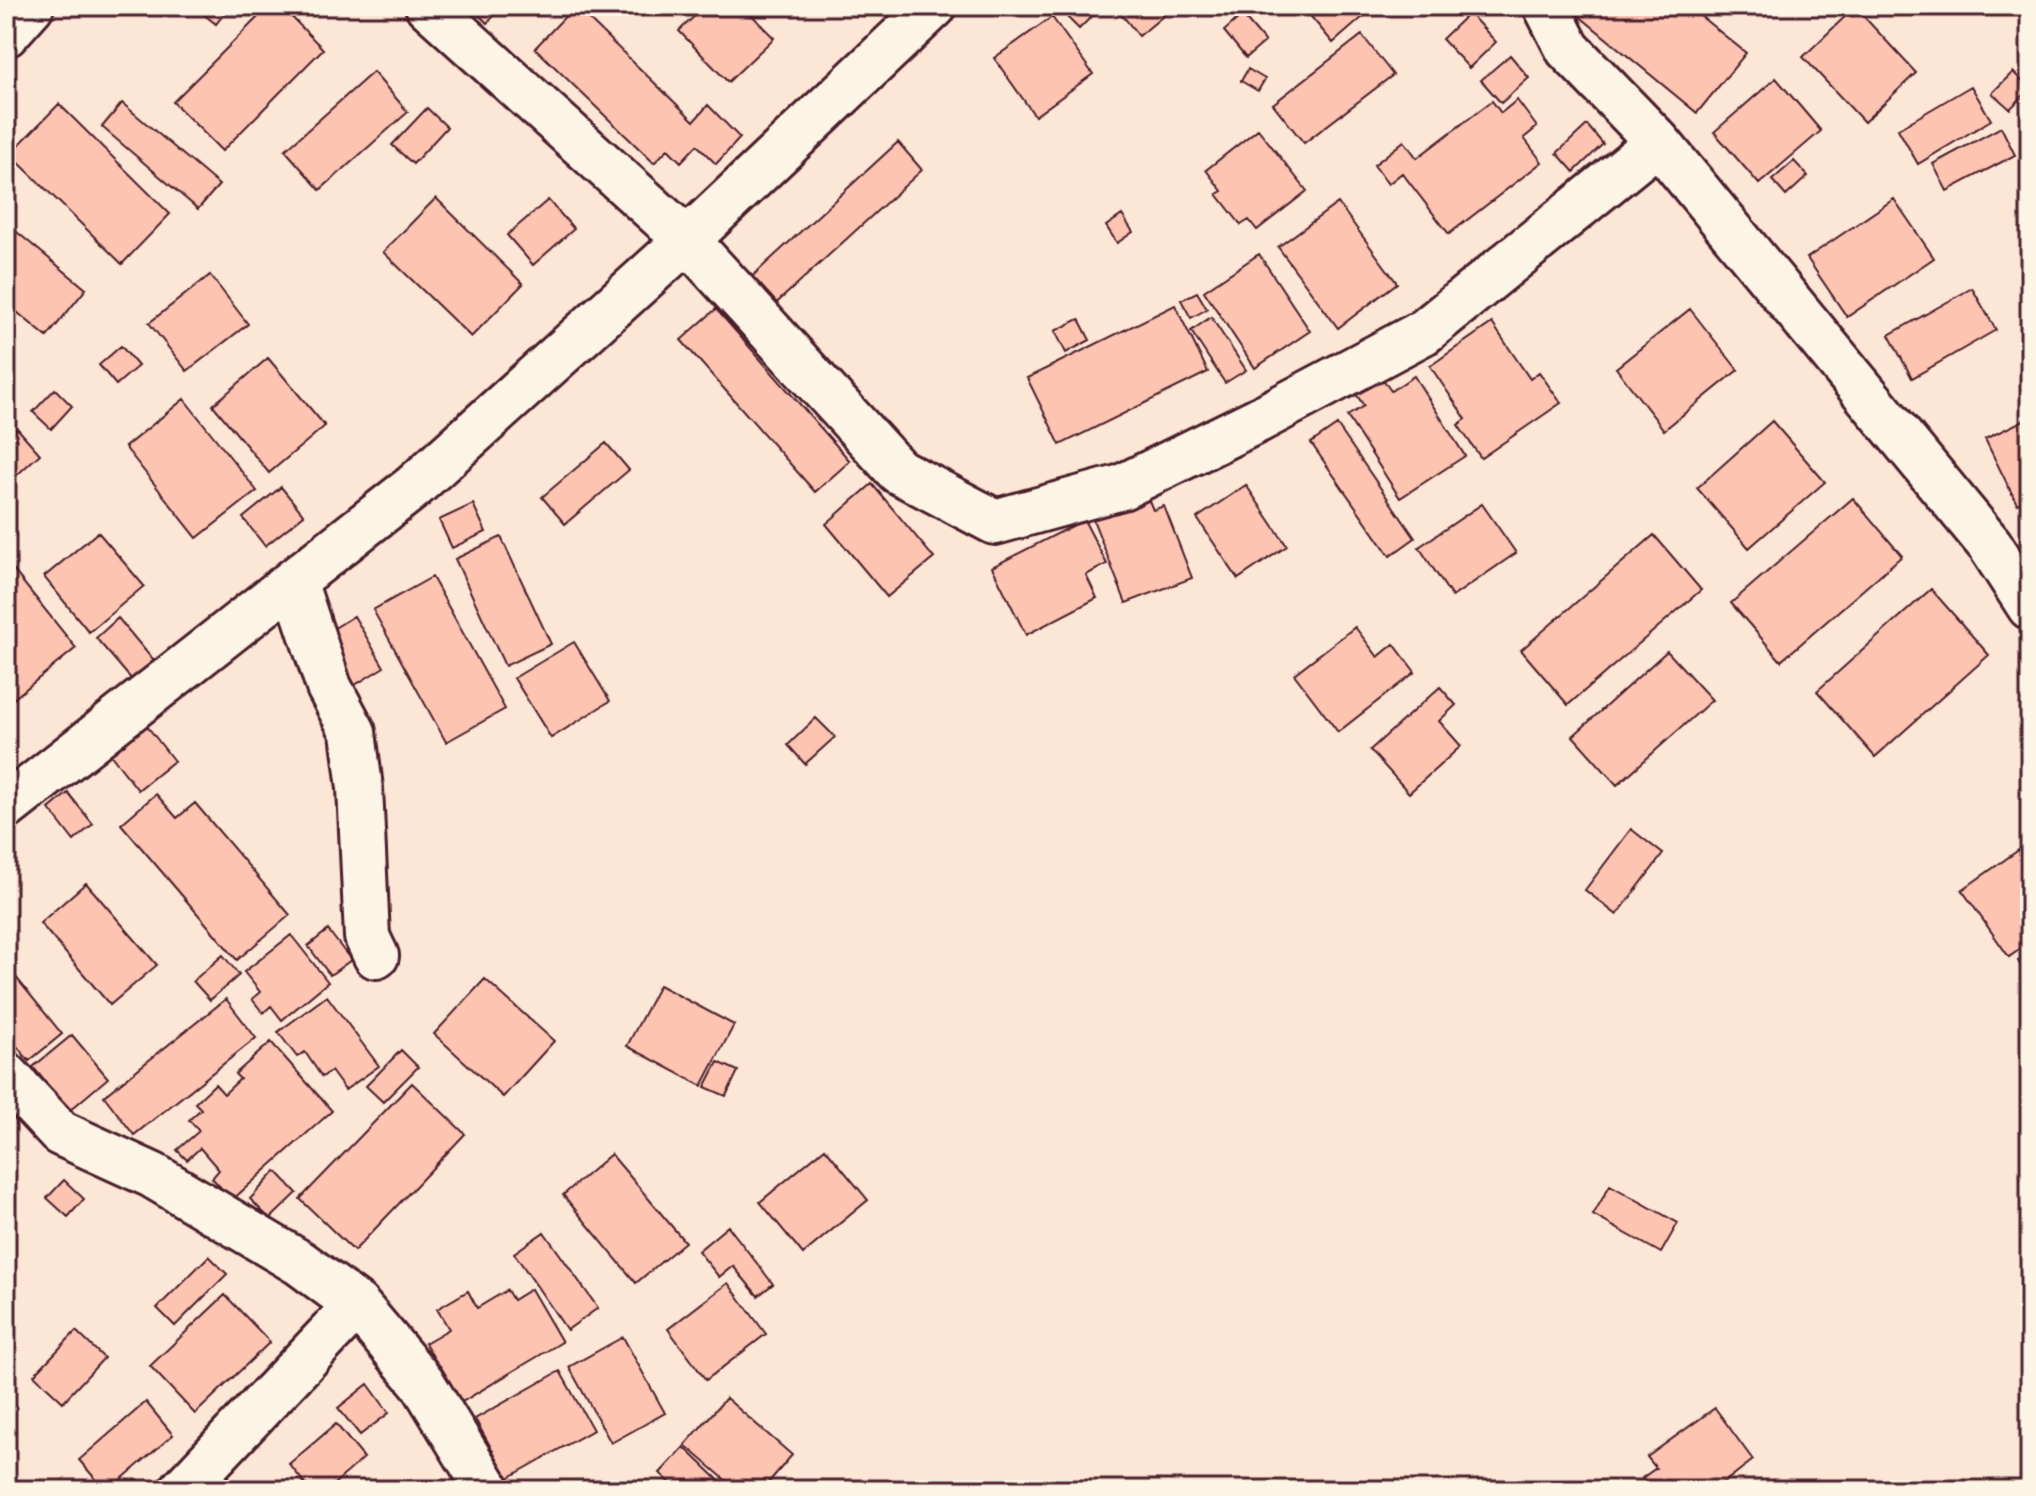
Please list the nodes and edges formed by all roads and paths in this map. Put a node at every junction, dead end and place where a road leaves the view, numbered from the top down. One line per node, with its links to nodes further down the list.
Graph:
1 (31, 6): 5 (street)
2 (428, 6): 7 (street)
3 (934, 6): 7 (street)
4 (1546, 6): 6 (street)
5 (6, 34)
6 (1658, 142): 7 (street); 9 (street)
7 (687, 240): 8 (street)
8 (294, 581): 10 (street); 11 (street)
9 (2030, 607)
10 (6, 807)
11 (376, 956)
12 (6, 1075): 13 (street)
13 (357, 1305): 14 (street); 15 (street)
14 (182, 1490)
15 (488, 1490)

